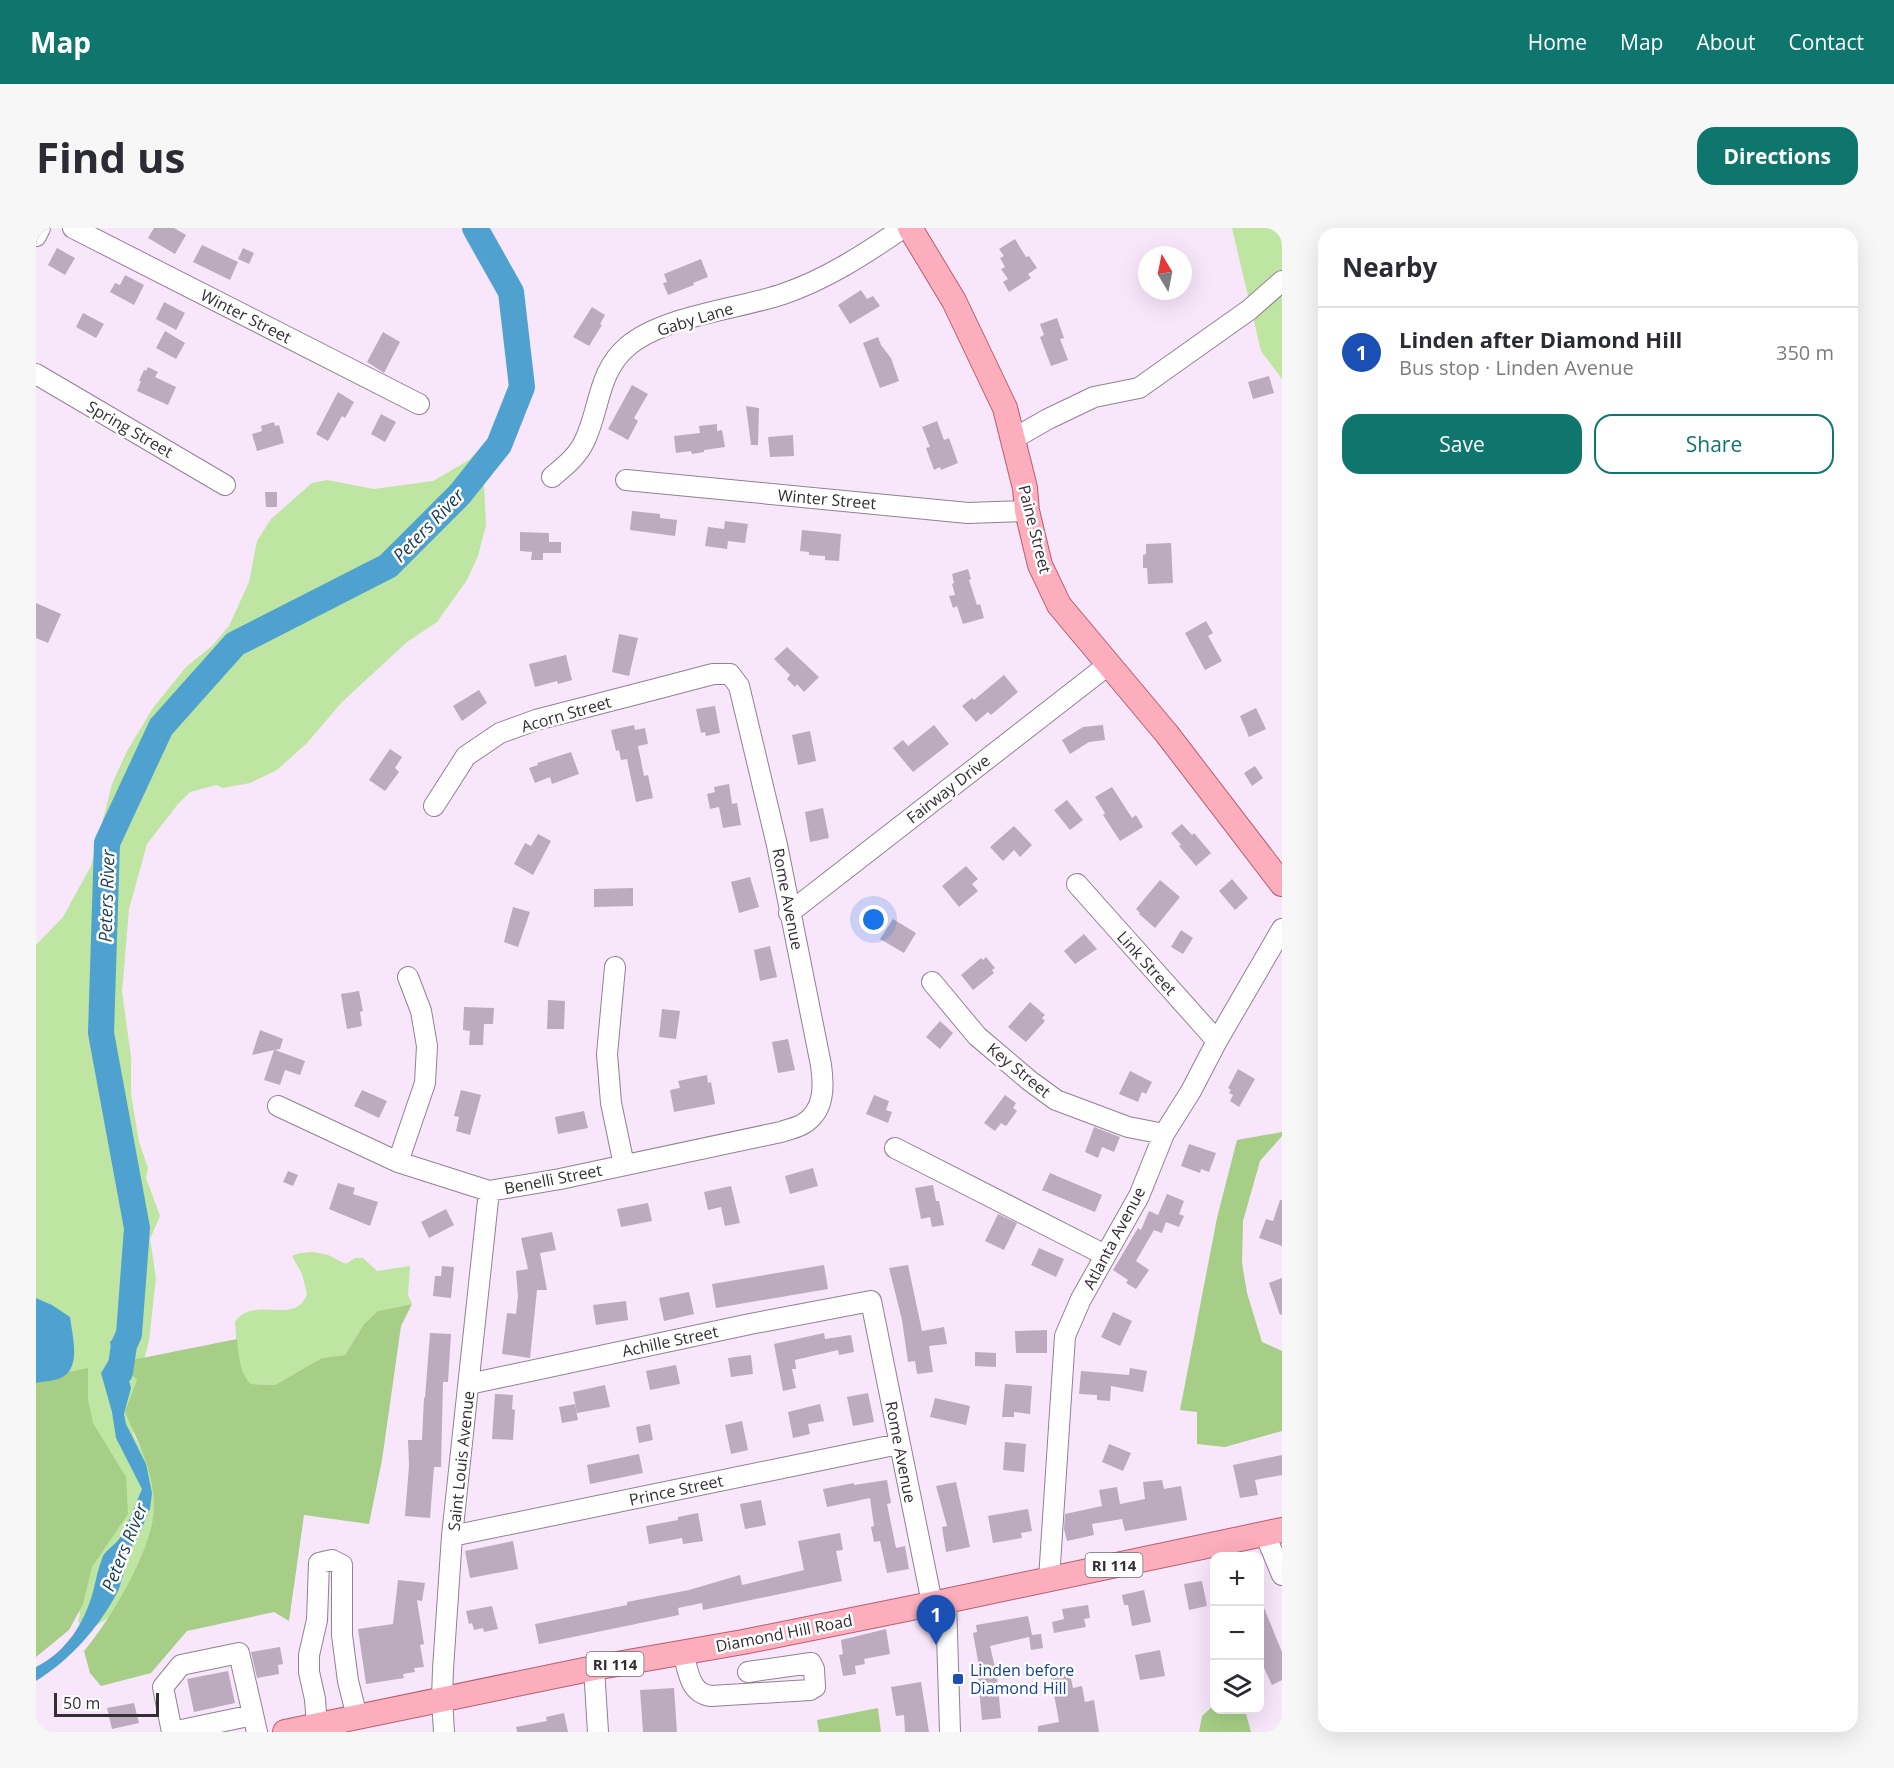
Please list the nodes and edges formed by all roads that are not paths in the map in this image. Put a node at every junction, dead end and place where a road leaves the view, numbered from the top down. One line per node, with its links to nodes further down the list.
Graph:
1 (40, 228): 5 (street)
2 (73, 228): 8 (street, Winter Street)
3 (903, 228): 10 (street, Gaby Lane)
4 (909, 228): 9 (main road, Paine Street)
5 (36, 236)
6 (1282, 280): 9 (street)
7 (36, 374): 12 (street, Spring Street)
8 (419, 404)
9 (1013, 440): 13 (main road, Paine Street)
10 (552, 477)
11 (626, 480): 13 (street, Winter Street)
12 (225, 485)
13 (1027, 511): 14 (main road, Paine Street)
14 (1108, 665): 18 (main road, Paine Street); 19 (street, Fairway Drive)
15 (730, 674): 16 (street, Acorn Street); 19 (street, Rome Avenue)
16 (434, 806)
17 (1077, 884): 24 (street, Link Street)
18 (1282, 884)
19 (789, 913): 26 (street, Rome Avenue)
20 (1282, 929): 24 (street, Atlanta Avenue)
21 (615, 967): 30 (street)
22 (408, 977): 29 (street)
23 (932, 982): 27 (street, Key Street)
24 (1217, 1041): 27 (street, Atlanta Avenue)
25 (278, 1106): 29 (street, Benelli Street)
26 (804, 1124): 30 (street, Benelli Street)
27 (1164, 1134): 32 (street, Atlanta Avenue)
28 (895, 1148): 32 (street)
29 (398, 1162): 31 (street, Benelli Street)
30 (624, 1165): 31 (street, Benelli Street)
31 (489, 1191): 34 (street, Saint Louis Avenue)
32 (1105, 1255): 39 (street, Atlanta Avenue)
33 (871, 1301): 34 (street, Achille Street); 35 (street, Rome Avenue)
34 (470, 1384): 37 (street, Saint Louis Avenue)
35 (899, 1444): 37 (street, Prince Street); 40 (street, Rome Avenue)
36 (1273, 1532): 38 (street); 39 (main road, Diamond Hill Road / RI 114)
37 (452, 1536): 48 (street, Saint Louis Avenue)
38 (1282, 1575)
39 (1049, 1579): 40 (main road, Diamond Hill Road / RI 114)
40 (939, 1602): 43 (main road, Diamond Hill Road / RI 114); 56 (street, Rome Avenue)
41 (316, 1622): 42 (street); 42 (street); 51 (street)
42 (342, 1624): 49 (street)
43 (743, 1642): 44 (main road, Diamond Hill Road / RI 114); 46 (street)
44 (683, 1652): 45 (main road, Diamond Hill Road / RI 114); 47 (street)
45 (594, 1668): 48 (main road, Diamond Hill Road / RI 114); 55 (street)
46 (748, 1672): 47 (street); 47 (street)
47 (750, 1694)
48 (442, 1699): 49 (main road, Diamond Hill Road / RI 114); 54 (street, Saint Louis Avenue)
49 (349, 1723): 51 (main road, Diamond Hill Road / RI 114)
50 (255, 1724): 52 (street); 52 (street)
51 (317, 1726): 53 (main road, Diamond Hill Road / RI 114)
52 (172, 1732)
53 (286, 1732)
54 (444, 1732)
55 (598, 1732)
56 (950, 1732)

